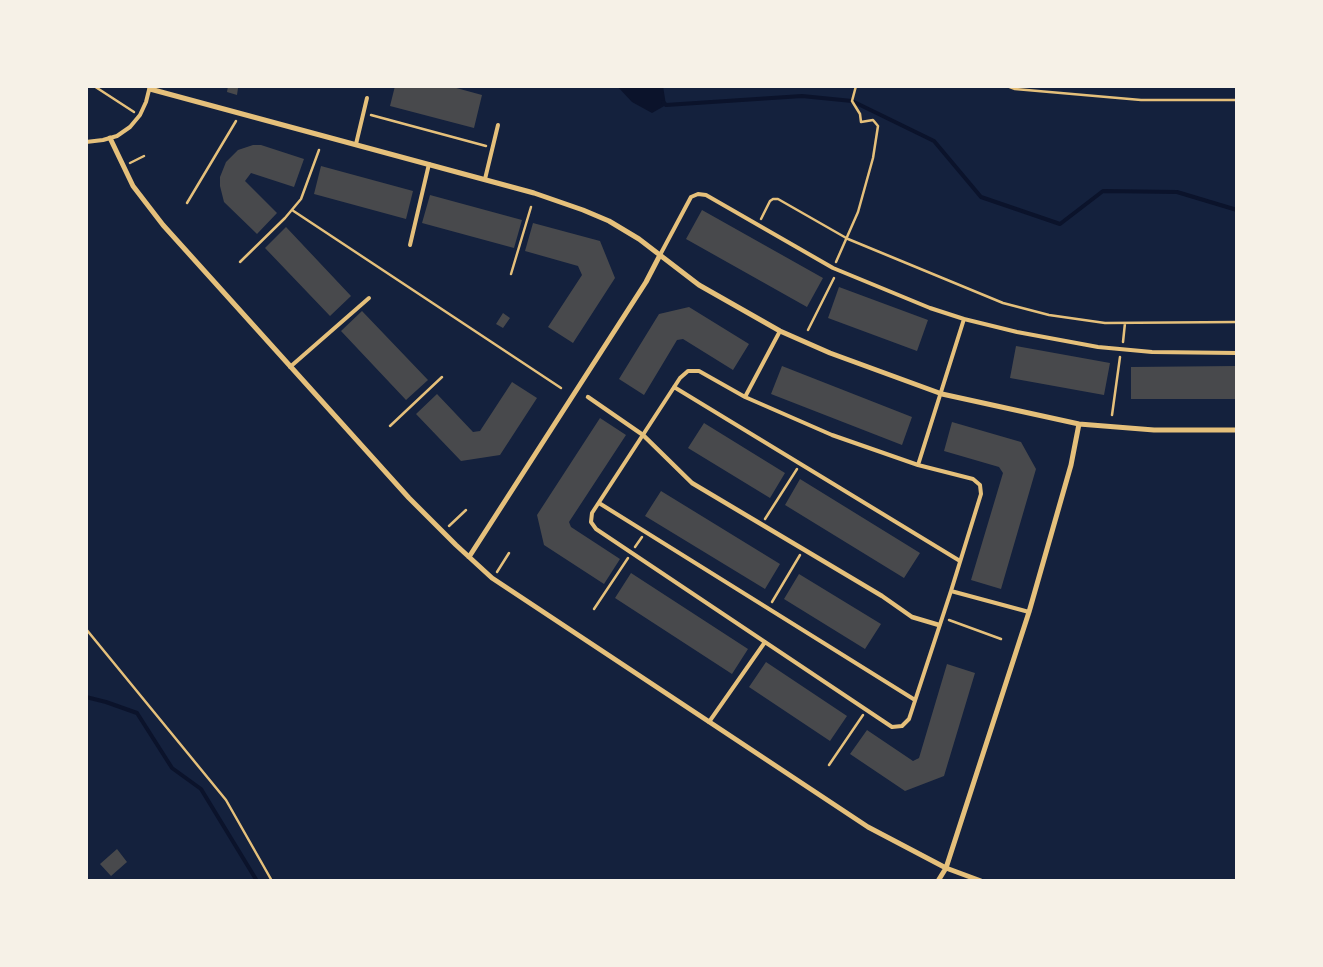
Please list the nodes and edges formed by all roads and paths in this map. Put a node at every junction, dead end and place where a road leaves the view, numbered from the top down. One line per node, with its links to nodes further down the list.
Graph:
1 (94, 86): 8 (path)
2 (856, 86): 24 (path)
3 (1007, 86): 6 (path)
4 (150, 87): 8 (lane); 13 (street)
5 (367, 98): 7 (lane)
6 (1237, 100)
7 (364, 113): 13 (lane); 14 (path)
8 (140, 116): 11 (lane)
9 (498, 125): 14 (lane)
10 (234, 126): 20 (path)
11 (110, 138): 12 (lane); 38 (street)
12 (86, 142)
13 (356, 144): 18 (street)
14 (493, 147): 19 (lane)
15 (319, 150): 22 (path)
16 (144, 156): 17 (path)
17 (128, 164)
18 (429, 164): 19 (street); 25 (lane)
19 (485, 179): 26 (street)
20 (187, 203)
21 (531, 207): 29 (path)
22 (292, 210): 27 (path); 41 (path)
23 (758, 224): 24 (path); 26 (lane); 28 (lane)
24 (848, 239): 28 (path); 33 (path)
25 (410, 245)
26 (660, 255): 35 (street); 60 (street)
27 (240, 262)
28 (836, 269): 31 (lane); 34 (path)
29 (512, 274)
30 (369, 298): 38 (lane)
31 (964, 319): 36 (lane); 42 (lane)
32 (1237, 322): 33 (path)
33 (1125, 323): 36 (path)
34 (808, 330)
35 (780, 331): 42 (street); 44 (lane)
36 (1122, 349): 37 (lane); 45 (path)
37 (1237, 353)
38 (290, 367): 60 (street)
39 (442, 377): 47 (path)
40 (674, 387): 44 (lane); 49 (lane); 50 (lane)
41 (561, 388)
42 (942, 394): 46 (street); 51 (lane)
43 (588, 397): 49 (street)
44 (745, 397): 51 (lane)
45 (1112, 414)
46 (1079, 424): 48 (street); 66 (street)
47 (390, 426)
48 (1237, 430)
49 (643, 435): 52 (lane); 54 (street)
50 (800, 464): 54 (path); 61 (lane)
51 (918, 466): 61 (lane)
52 (599, 503): 56 (lane); 59 (lane)
53 (466, 510): 55 (path)
54 (762, 525): 57 (street)
55 (448, 526)
56 (645, 532): 59 (path); 64 (lane)
57 (804, 550): 64 (path); 68 (street)
58 (509, 553): 62 (path)
59 (632, 553): 65 (path); 71 (lane)
60 (469, 557): 74 (street)
61 (960, 561): 63 (lane)
62 (497, 572)
63 (951, 591): 66 (lane); 67 (lane)
64 (767, 608): 72 (lane)
65 (594, 609)
66 (1028, 612): 76 (street)
67 (942, 618): 68 (lane); 70 (path)
68 (939, 625): 72 (lane)
69 (86, 629): 77 (path)
70 (1002, 639)
71 (765, 642): 73 (lane); 74 (lane)
72 (915, 700): 73 (lane)
73 (866, 710): 75 (path)
74 (709, 722): 76 (street)
75 (829, 765)
76 (946, 868): 78 (street); 79 (street)
77 (272, 881)
78 (938, 881)
79 (981, 881)

